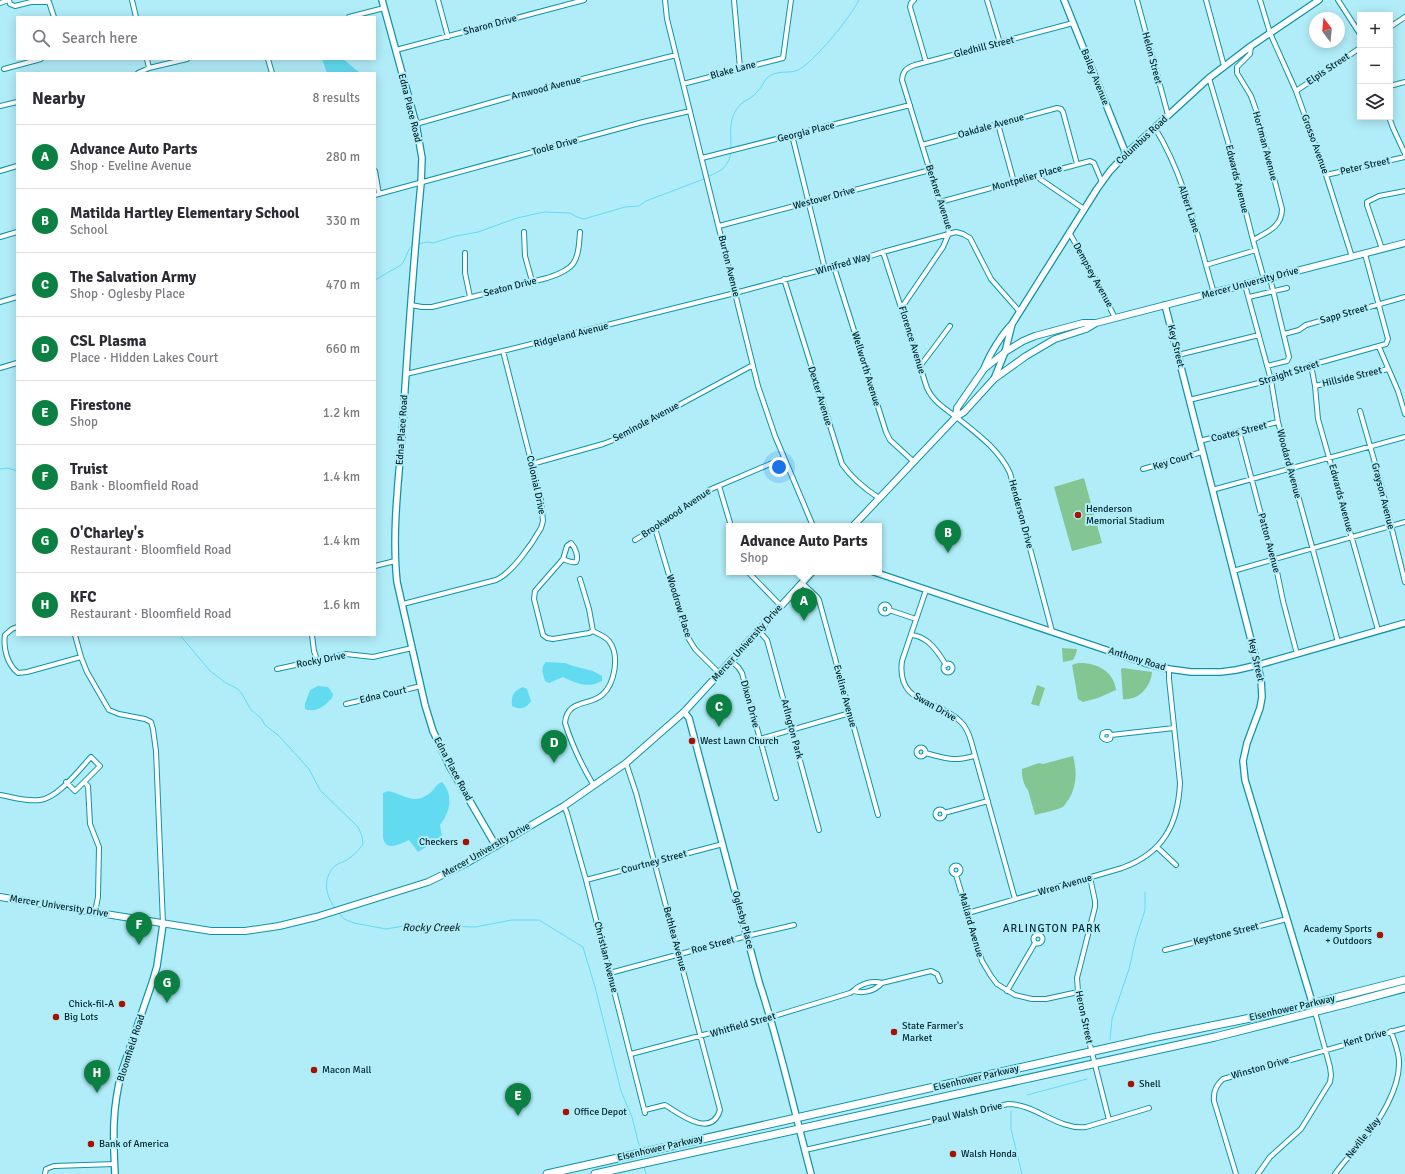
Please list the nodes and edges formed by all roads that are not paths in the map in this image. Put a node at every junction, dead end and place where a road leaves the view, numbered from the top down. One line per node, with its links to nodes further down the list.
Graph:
1 (9, 0): 17 (street); 19 (street)
2 (132, 0): 22 (street)
3 (382, 0): 20 (street, Edna Place Road)
4 (438, 0): 29 (street)
5 (584, 0): 18 (street, Sharon Drive)
6 (664, 0): 34 (street, Burton Avenue)
7 (734, 0): 42 (street)
8 (791, 0): 42 (street, Blake Lane)
9 (914, 0): 39 (street)
10 (987, 0): 30 (street)
11 (1064, 0): 25 (street, Bailey Avenue)
12 (1137, 0): 56 (street, Helon Street)
13 (1206, 0): 40 (street)
14 (1260, 0): 28 (street, Grosso Avenue)
15 (1319, 0): 28 (street, Columbus Road)
16 (1338, 0): 27 (street)
17 (49, 1): 21 (street)
18 (570, 2): 29 (street, Sharon Drive)
19 (0, 3)
20 (384, 8): 23 (street); 32 (street, Edna Place Road)
21 (54, 16)
22 (136, 16)
23 (353, 16)
24 (1405, 17): 26 (street)
25 (1073, 23): 30 (street, Gledhill Street); 63 (street, Bailey Avenue)
26 (1393, 25)
27 (1357, 29)
28 (1270, 33): 31 (street, Columbus Road); 51 (street, Grosso Avenue)
29 (448, 37): 32 (street, Sharon Drive)
30 (1000, 43): 39 (street, Gledhill Street)
31 (1251, 46): 40 (street, Columbus Road); 88 (street, Hortman Avenue)
32 (396, 50): 58 (street, Edna Place Road)
33 (1357, 50): 51 (street, Elpis Street)
34 (676, 55): 49 (street, Burton Avenue); 58 (street, Arnwood Avenue)
35 (36, 60): 43 (street)
36 (147, 60): 41 (street)
37 (183, 60): 41 (street)
38 (268, 60): 45 (street)
39 (926, 62): 47 (street, Gledhill Street)
40 (1224, 66): 46 (street, Columbus Road)
41 (149, 68): 44 (street)
42 (740, 68): 49 (street, Blake Lane)
43 (4, 69)
44 (140, 72)
45 (272, 72)
46 (1209, 78): 56 (street, Columbus Road); 88 (street, Edwards Avenue)
47 (902, 79): 53 (street, Berkner Avenue)
48 (1405, 82): 50 (street)
49 (683, 84): 55 (street, Burton Avenue)
50 (1393, 85)
51 (1296, 91): 70 (street, Grosso Avenue)
52 (16, 102): 54 (street)
53 (910, 105): 61 (street, Georgia Place); 62 (street, Berkner Avenue)
54 (0, 106)
55 (690, 111): 65 (street, Burton Avenue); 75 (street, Toole Drive)
56 (1168, 115): 60 (street, Columbus Road)
57 (1390, 120): 64 (street)
58 (416, 124): 75 (street, Edna Place Road)
59 (998, 124): 62 (street, Oakdale Avenue); 66 (street, Oakdale Avenue); 72 (street)
60 (1155, 128): 63 (street, Columbus Road); 96 (street, Albert Lane)
61 (792, 135): 65 (street, Georgia Place); 78 (street)
62 (922, 145): 68 (street, Berkner Avenue)
63 (1126, 154): 73 (street, Columbus Road)
64 (1405, 155): 70 (street, Peter Street)
65 (702, 158): 81 (street, Burton Avenue)
66 (1077, 164): 71 (street, Montpelier Place); 73 (street, Montpelier Place)
67 (16, 166): 69 (street)
68 (930, 170): 78 (street, Westover Drive); 79 (street, Berkner Avenue)
69 (0, 171)
70 (1326, 175): 95 (street, Grosso Avenue)
71 (1037, 176): 72 (street, Montpelier Place); 80 (street)
72 (1014, 182): 79 (street, Montpelier Place)
73 (1102, 182): 80 (street, Columbus Road)
74 (376, 183): 77 (street)
75 (421, 183): 77 (street, Toole Drive); 113 (street, Edna Place Road)
76 (1405, 191): 90 (street)
77 (377, 195)
78 (809, 202): 81 (street, Westover Drive); 98 (street)
79 (940, 202): 86 (street, Berkner Avenue)
80 (1084, 209): 85 (street, Columbus Road)
81 (719, 226): 105 (street, Burton Avenue)
82 (16, 232): 87 (street)
83 (524, 232): 101 (street)
84 (580, 232): 101 (street, Seaton Drive)
85 (1069, 232): 116 (street, Columbus Road); 117 (street, Dempsey Avenue)
86 (949, 233): 92 (street, Winifred Way); 115 (street); 116 (street, Berkner Avenue)
87 (0, 236)
88 (1253, 240): 91 (street, Edwards Avenue)
89 (1405, 243): 90 (main road, Mercer University Drive)
90 (1382, 249): 94 (main road, Mercer University Drive)
91 (1256, 250): 96 (street); 99 (street, Edwards Avenue)
92 (883, 252): 97 (street, Winifred Way); 115 (street, Florence Avenue)
93 (465, 253): 108 (street)
94 (1365, 254): 95 (main road, Mercer University Drive); 112 (street)
95 (1352, 258): 99 (main road, Mercer University Drive)
96 (1206, 265): 106 (street, Albert Lane)
97 (834, 267): 98 (street, Winifred Way); 151 (street, Wellworth Avenue)
98 (825, 269): 100 (street, Winifred Way)
99 (1267, 279): 102 (main road, Mercer University Drive); 104 (street, Edwards Avenue)
100 (784, 280): 105 (street, Winifred Way); 158 (street, Dexter Avenue)
101 (532, 281): 108 (street, Seaton Drive)
102 (1245, 285): 106 (main road, Mercer University Drive); 109 (street, Woodard Avenue)
103 (1287, 288): 104 (street)
104 (1274, 291): 109 (street); 121 (street, Edwards Avenue)
105 (736, 293): 124 (street, Ridgeland Avenue); 128 (street, Burton Avenue)
106 (1214, 293): 114 (main road, Mercer University Drive)
107 (16, 297): 111 (street)
108 (470, 297): 113 (street, Seaton Drive)
109 (1249, 297): 122 (street, Woodard Avenue)
110 (1405, 297): 112 (street, Sapp Street)
111 (0, 302)
112 (1379, 304): 121 (street, Sapp Street); 123 (street, Straight Street)
113 (411, 305): 135 (street, Edna Place Road)
114 (1165, 306): 117 (main road, Mercer University Drive); 126 (street, Key Street)
115 (902, 308): 130 (street, Florence Avenue)
116 (1020, 312): 119 (street, Columbus Road)
117 (1115, 318): 118 (main road, Mercer University Drive)
118 (1096, 323): 125 (main road, Mercer University Drive); 136 (main road, Mercer University Drive)
119 (1012, 324): 125 (street, Columbus Road); 133 (street, Columbus Road)
120 (950, 326): 130 (street)
121 (1284, 334): 131 (street, Edwards Avenue)
122 (1258, 335): 126 (street); 131 (street, Woodard Avenue)
123 (1379, 347): 129 (street, Straight Street); 134 (street)
124 (503, 351): 135 (street, Ridgeland Avenue); 152 (street, Colonial Drive)
125 (1006, 352): 133 (main road, Mercer University Drive); 136 (street, Columbus Road)
126 (1178, 355): 139 (street, Key Street)
127 (16, 363): 132 (street)
128 (753, 365): 150 (street, Burton Avenue); 152 (street, Seminole Avenue)
129 (1311, 365): 137 (street, Straight Street); 138 (street, Edwards Avenue)
130 (920, 366): 142 (street, Florence Avenue)
131 (1267, 366): 137 (street, Woodard Avenue)
132 (0, 368)
133 (984, 369): 142 (main road, Mercer University Drive)
134 (1388, 369): 138 (street, Hillside Street); 141 (street)
135 (406, 374): 170 (street, Edna Place Road)
136 (994, 379): 142 (main road, Mercer University Drive)
137 (1271, 380): 139 (street, Straight Street); 143 (street, Woodard Avenue)
138 (1315, 386): 149 (street, Edwards Avenue)
139 (1189, 400): 146 (street, Key Street)
140 (1360, 411): 147 (street, Grayson Avenue)
141 (1405, 414)
142 (956, 417): 151 (main road, Mercer University Drive); 189 (street, Henderson Drive)
143 (1278, 422): 144 (street, Coates Street); 153 (street, Woodard Avenue)
144 (1239, 431): 146 (street, Coates Street); 155 (street, Patton Avenue)
145 (1405, 436): 147 (street)
146 (1199, 441): 148 (street, Key Street)
147 (1370, 446): 149 (street); 163 (street, Grayson Avenue)
148 (1202, 452): 154 (street, Key Court); 157 (street, Key Street)
149 (1330, 457): 153 (street); 165 (street, Edwards Avenue)
150 (784, 458): 156 (street, Brookwood Avenue); 161 (street, Burton Avenue)
151 (914, 462): 158 (main road, Mercer University Drive)
152 (532, 464): 180 (street, Colonial Drive)
153 (1290, 468): 155 (street); 167 (street, Woodard Avenue)
154 (1143, 469)
155 (1252, 479): 157 (street); 169 (street, Patton Avenue)
156 (719, 486): 160 (street); 164 (street, Brookwood Avenue)
157 (1212, 490): 172 (street, Key Street)
158 (879, 498): 162 (main road, Mercer University Drive)
159 (1405, 522): 163 (street)
160 (730, 523)
161 (812, 523)
162 (856, 523)
163 (1391, 526): 165 (street); 177 (street, Grayson Avenue)
164 (655, 528): 166 (street, Brookwood Avenue); 203 (street, Woodrow Place)
165 (1352, 538): 167 (street); 186 (street, Edwards Avenue)
166 (635, 540)
167 (1312, 549): 169 (street); 193 (street, Woodard Avenue)
168 (562, 559): 168 (street); 187 (street)
169 (1273, 560): 172 (street); 195 (street, Patton Avenue)
170 (395, 562): 171 (street); 180 (street, Edna Place Road)
171 (376, 566)
172 (1233, 571): 200 (street, Key Street)
173 (751, 575): 181 (street)
174 (809, 575): 178 (main road, Mercer University Drive)
175 (882, 575): 179 (street, Anthony Road)
176 (580, 579): 187 (street)
177 (1405, 582)
178 (802, 583): 181 (main road, Mercer University Drive); 207 (street, Eveline Avenue)
179 (926, 590): 183 (street, Swan Drive); 189 (street, Anthony Road)
180 (403, 604): 194 (street, Edna Place Road)
181 (781, 606): 188 (main road, Mercer University Drive)
182 (889, 610): 183 (street)
183 (916, 619): 190 (street, Swan Drive)
184 (1405, 623): 186 (street, Anthony Road)
185 (16, 627): 196 (street)
186 (1378, 630): 193 (street, Anthony Road)
187 (593, 631): 217 (street)
188 (759, 631): 198 (main road, Mercer University Drive); 209 (street, Arlington Park)
189 (1052, 631): 202 (street, Anthony Road)
190 (911, 635): 199 (street); 213 (street, Swan Drive)
191 (75, 636): 196 (street)
192 (312, 636): 197 (street)
193 (1338, 642): 195 (street, Anthony Road)
194 (412, 648): 197 (street, Rocky Drive); 204 (street, Edna Place Road)
195 (1297, 654): 200 (street, Anthony Road)
196 (80, 657): 238 (street)
197 (317, 660): 201 (street, Rocky Drive)
198 (731, 661): 203 (main road, Mercer University Drive); 211 (street, Dixon Drive)
199 (946, 665)
200 (1258, 665): 202 (street, Anthony Road); 237 (street, Key Street)
201 (277, 669)
202 (1169, 669): 208 (street, Wren Avenue)
203 (720, 674): 206 (main road, Mercer University Drive)
204 (421, 686): 205 (street, Edna Court); 226 (street, Edna Place Road)
205 (346, 704)
206 (684, 712): 214 (main road, Mercer University Drive); 225 (street, Oglesby Place)
207 (850, 713): 209 (street); 223 (street, Eveline Avenue)
208 (1174, 728): 210 (street); 227 (street, Wren Avenue)
209 (792, 730): 211 (street); 224 (street, Arlington Park)
210 (1111, 735)
211 (760, 739): 219 (street, Dixon Drive)
212 (925, 753): 213 (street)
213 (974, 756): 220 (street, Swan Drive)
214 (626, 763): 217 (main road, Mercer University Drive); 228 (street, Bethlea Avenue)
215 (66, 782): 216 (street); 216 (street); 218 (street)
216 (84, 782): 235 (street)
217 (594, 786): 221 (main road, Mercer University Drive)
218 (0, 795)
219 (776, 798)
220 (988, 801): 222 (street); 234 (street, Swan Drive)
221 (564, 806): 226 (main road, Mercer University Drive); 232 (street, Christian Avenue)
222 (944, 813)
223 (878, 815)
224 (819, 830)
225 (723, 844): 228 (street, Courtney Street); 240 (street, Oglesby Place)
226 (496, 846): 238 (main road, Mercer University Drive)
227 (1157, 847): 229 (street); 231 (street, Wren Avenue)
228 (654, 862): 232 (street, Courtney Street); 243 (street, Bethlea Avenue)
229 (1176, 865)
230 (956, 875): 236 (street, Mallard Avenue)
231 (1090, 877): 234 (street, Wren Avenue); 251 (street, Heron Street)
232 (586, 880): 244 (street, Christian Avenue)
233 (0, 897): 235 (main road, Mercer University Drive)
234 (1015, 899): 236 (street, Wren Avenue)
235 (95, 912): 238 (main road, Mercer University Drive)
236 (968, 913): 250 (street, Mallard Avenue)
237 (1287, 919): 242 (street, Keystone Street); 252 (street, Key Street)
238 (163, 924): 268 (street, Bloomfield Road)
239 (794, 925): 240 (street, Roe Street)
240 (747, 936): 243 (street, Roe Street); 254 (street, Oglesby Place)
241 (1035, 943): 250 (street)
242 (1165, 950)
243 (679, 954): 244 (street, Roe Street); 257 (street, Bethlea Avenue)
244 (610, 973): 260 (street, Christian Avenue)
245 (1405, 980): 252 (main road, Eisenhower Parkway)
246 (940, 981): 247 (street, Whitfield Street)
247 (882, 984): 249 (street, Whitfield Street); 249 (street, Whitfield Street)
248 (1405, 988): 253 (main road, Eisenhower Parkway)
249 (854, 991): 254 (street, Whitfield Street)
250 (1007, 991): 251 (street, Mallard Avenue)
251 (1078, 992): 259 (street, Heron Street)
252 (1312, 1004): 253 (street, Key Street); 259 (main road, Eisenhower Parkway)
253 (1315, 1012): 258 (street); 261 (main road, Eisenhower Parkway)
254 (771, 1017): 257 (street, Whitfield Street); 264 (street, Oglesby Place)
255 (1405, 1028): 256 (street, Kent Drive)
256 (1391, 1031): 258 (street, Kent Drive); 276 (street, Neville Way)
257 (701, 1036): 260 (street, Whitfield Street); 263 (street, Bethlea Avenue)
258 (1325, 1049): 274 (street, Winston Drive); 275 (street)
259 (1092, 1052): 261 (street, Heron Street); 264 (main road, Eisenhower Parkway)
260 (631, 1054): 263 (street, Christian Avenue)
261 (1095, 1064): 265 (street, Heron Street); 266 (main road, Eisenhower Parkway)
262 (1150, 1108): 265 (street, Paul Walsh Drive)
263 (645, 1111)
264 (796, 1117): 266 (street, Oglesby Place); 271 (main road, Eisenhower Parkway)
265 (1109, 1120): 267 (street, Paul Walsh Drive)
266 (800, 1129): 267 (street, Oglesby Place); 272 (main road, Eisenhower Parkway)
267 (805, 1150): 273 (street, Oglesby Place)
268 (115, 1164): 269 (street); 270 (street, Bloomfield Road)
269 (45, 1174)
270 (115, 1174)
271 (547, 1174)
272 (595, 1174)
273 (811, 1174)
274 (1236, 1174)
275 (1258, 1174)
276 (1335, 1174)

